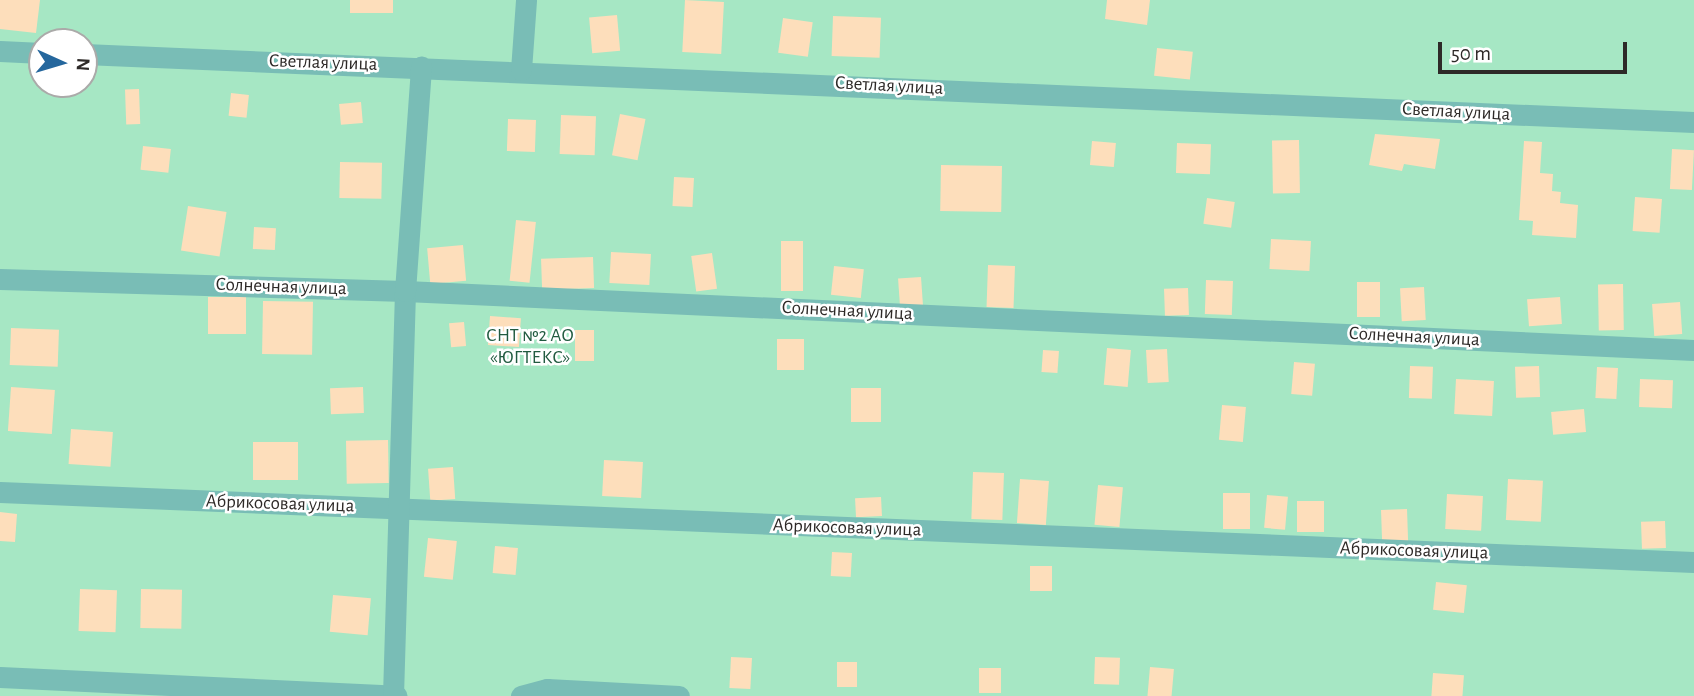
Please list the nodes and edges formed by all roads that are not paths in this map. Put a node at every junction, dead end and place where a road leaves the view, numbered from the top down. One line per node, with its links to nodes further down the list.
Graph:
1 (526, 0): 6 (street)
2 (0, 51): 3 (street)
3 (28, 52)
4 (98, 55): 5 (street, Светлая улица)
5 (421, 67): 6 (street, Светлая улица); 9 (street)
6 (521, 70): 7 (street, Светлая улица)
7 (1694, 122)
8 (0, 279): 9 (street, Солнечная улица)
9 (405, 291): 10 (street, Солнечная улица); 12 (street)
10 (1694, 350)
11 (0, 492): 12 (street, Абрикосовая улица)
12 (401, 509): 13 (street, Абрикосовая улица); 15 (street)
13 (1694, 562)
14 (0, 677): 15 (street)
15 (394, 696)
16 (521, 696): 17 (street)
17 (679, 696)

